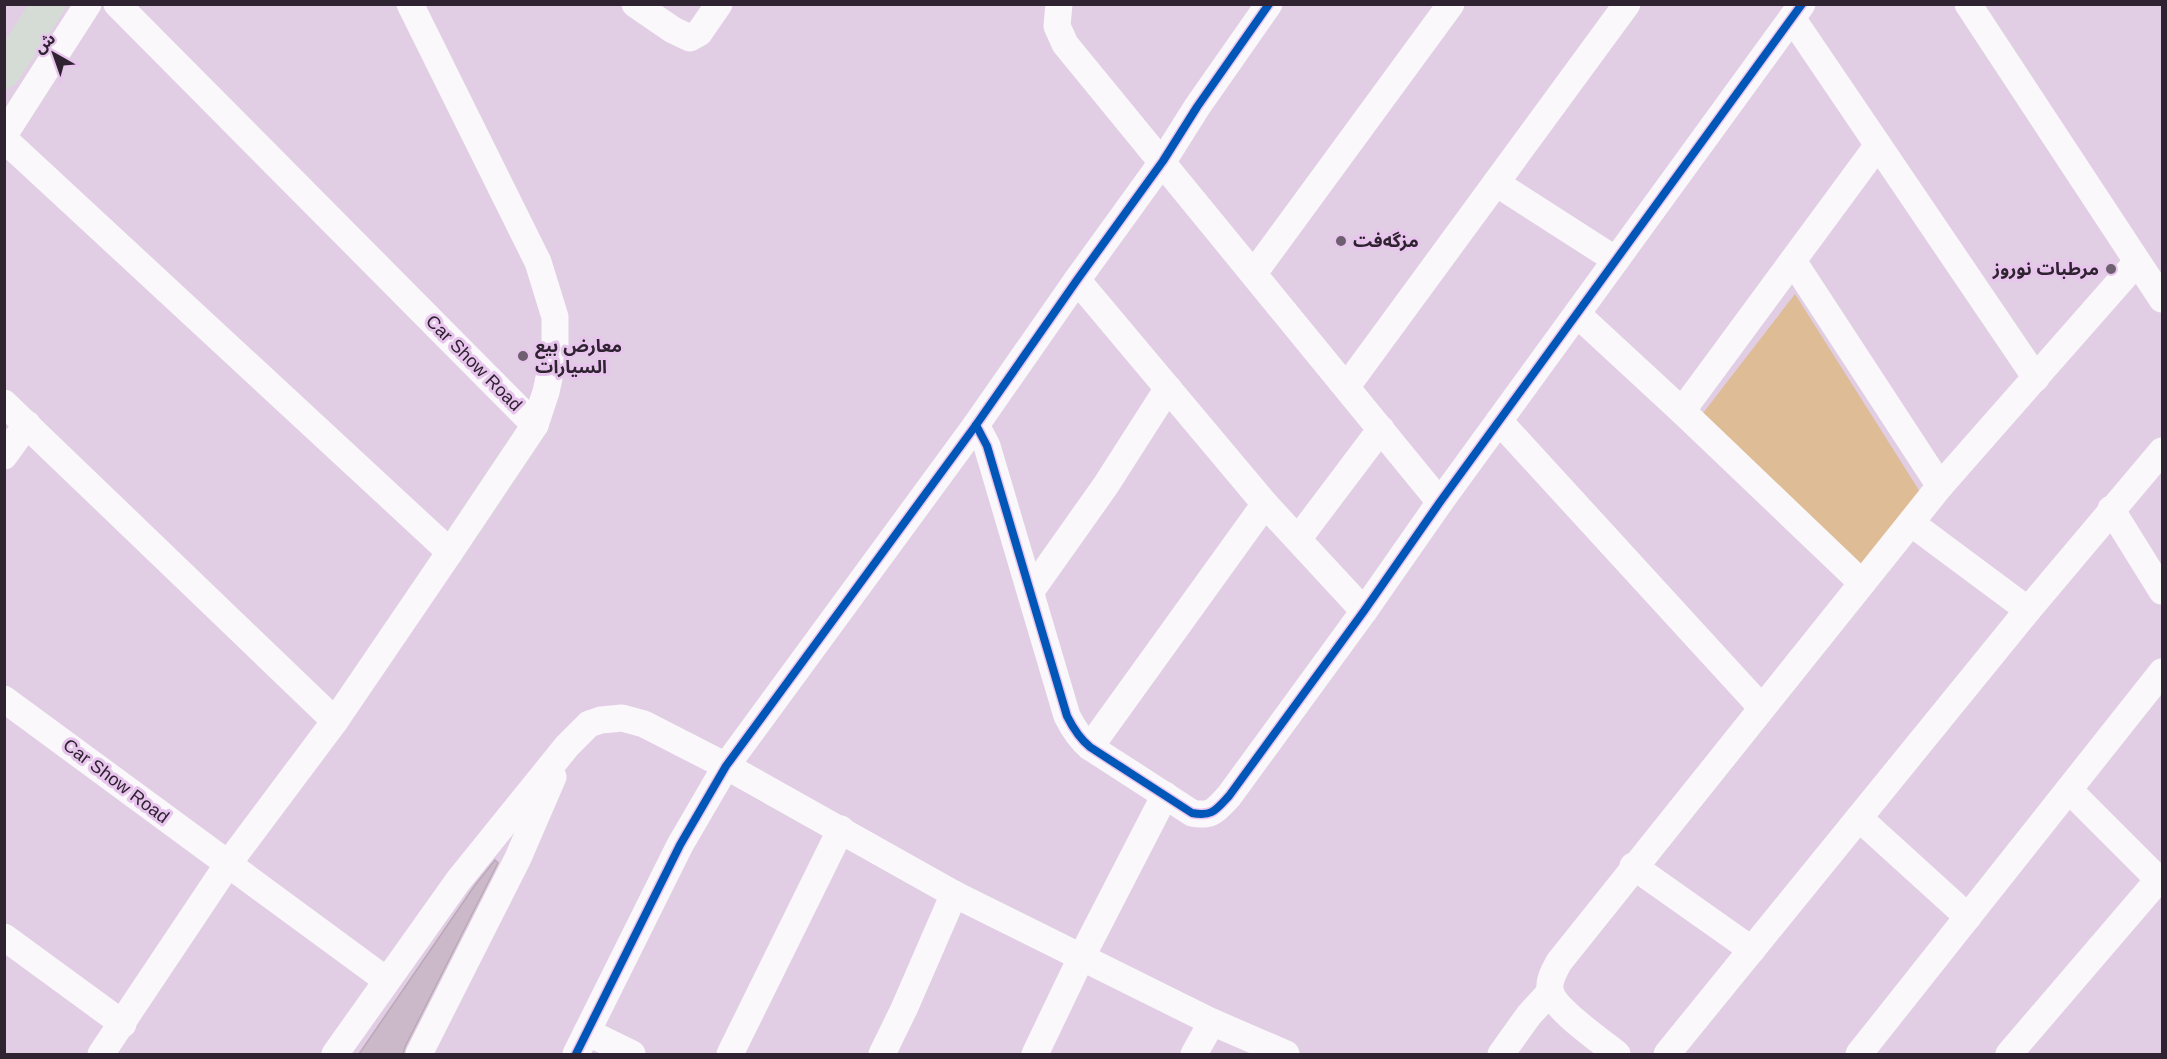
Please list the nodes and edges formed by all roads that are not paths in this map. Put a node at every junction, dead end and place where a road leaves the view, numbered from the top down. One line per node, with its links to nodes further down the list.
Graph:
1 (49, 4): 13 (highway)
2 (88, 4): 14 (street)
3 (117, 4): 32 (street, Car Show Road)
4 (410, 4): 32 (street, Car Show Road)
5 (635, 4): 6 (street)
6 (719, 4)
7 (1059, 4): 16 (street)
8 (1269, 4): 16 (street)
9 (1627, 4): 17 (street)
10 (1968, 4): 20 (street)
11 (1443, 7): 21 (street)
12 (1797, 11): 15 (street); 18 (street)
13 (4, 72)
14 (4, 137): 43 (street)
15 (1878, 145): 19 (street); 25 (street)
16 (1163, 161): 21 (street); 22 (street)
17 (1496, 183): 18 (street); 26 (street)
18 (1617, 260): 24 (street)
19 (1793, 261): 29 (street); 37 (street)
20 (2138, 262): 23 (street); 25 (street)
21 (1254, 273): 26 (street)
22 (1077, 280): 27 (street); 33 (street)
23 (2163, 299)
24 (1577, 314): 29 (street); 30 (street)
25 (2036, 378): 37 (street)
26 (1347, 386): 34 (street)
27 (1168, 388): 39 (street); 45 (street)
28 (4, 403): 31 (street)
29 (1683, 411): 44 (street)
30 (1499, 421): 38 (street); 51 (street)
31 (27, 424): 36 (street); 52 (street)
32 (535, 425): 43 (street)
33 (976, 425): 45 (street); 55 (street)
34 (1381, 429): 38 (street); 42 (street)
35 (2163, 451): 40 (street)
36 (4, 456)
37 (1940, 486): 41 (street)
38 (1440, 502): 48 (street)
39 (1265, 504): 42 (street); 54 (street)
40 (2111, 509): 46 (street); 47 (street)
41 (1911, 523): 44 (street); 47 (street)
42 (1298, 539): 48 (street)
43 (450, 552): 52 (street)
44 (1862, 583): 51 (street)
45 (1030, 591): 54 (street)
46 (2163, 591)
47 (2028, 610): 58 (street)
48 (1364, 611): 57 (street)
49 (2163, 672): 56 (street)
50 (4, 699): 60 (street, Car Show Road)
51 (1761, 707): 61 (street)
52 (335, 721): 60 (street)
53 (567, 746): 55 (street); 68 (street); 75 (street)
54 (1090, 747): 57 (street)
55 (726, 766): 59 (street); 72 (street)
56 (2069, 790): 62 (street); 64 (street)
57 (1165, 795): 67 (street)
58 (1859, 818): 64 (street); 66 (street)
59 (841, 829): 63 (street); 77 (street)
60 (228, 864): 68 (street, Car Show Road); 71 (street)
61 (1634, 866): 66 (street); 69 (street)
62 (2161, 881): 86 (street)
63 (954, 894): 67 (street); 78 (street)
64 (1968, 917): 85 (street)
65 (4, 937): 71 (street)
66 (1752, 950): 84 (street)
67 (1081, 958): 70 (street); 79 (street)
68 (386, 980): 74 (street)
69 (1550, 992): 82 (street); 83 (street)
70 (1212, 1022): 80 (street); 81 (street)
71 (123, 1024): 73 (street)
72 (582, 1043): 76 (street)
73 (101, 1054)
74 (335, 1054)
75 (419, 1054)
76 (632, 1054)
77 (730, 1054)
78 (882, 1054)
79 (1035, 1054)
80 (1194, 1054)
81 (1286, 1054)
82 (1502, 1054)
83 (1617, 1054)
84 (1667, 1054)
85 (1859, 1054)
86 (2009, 1054)

